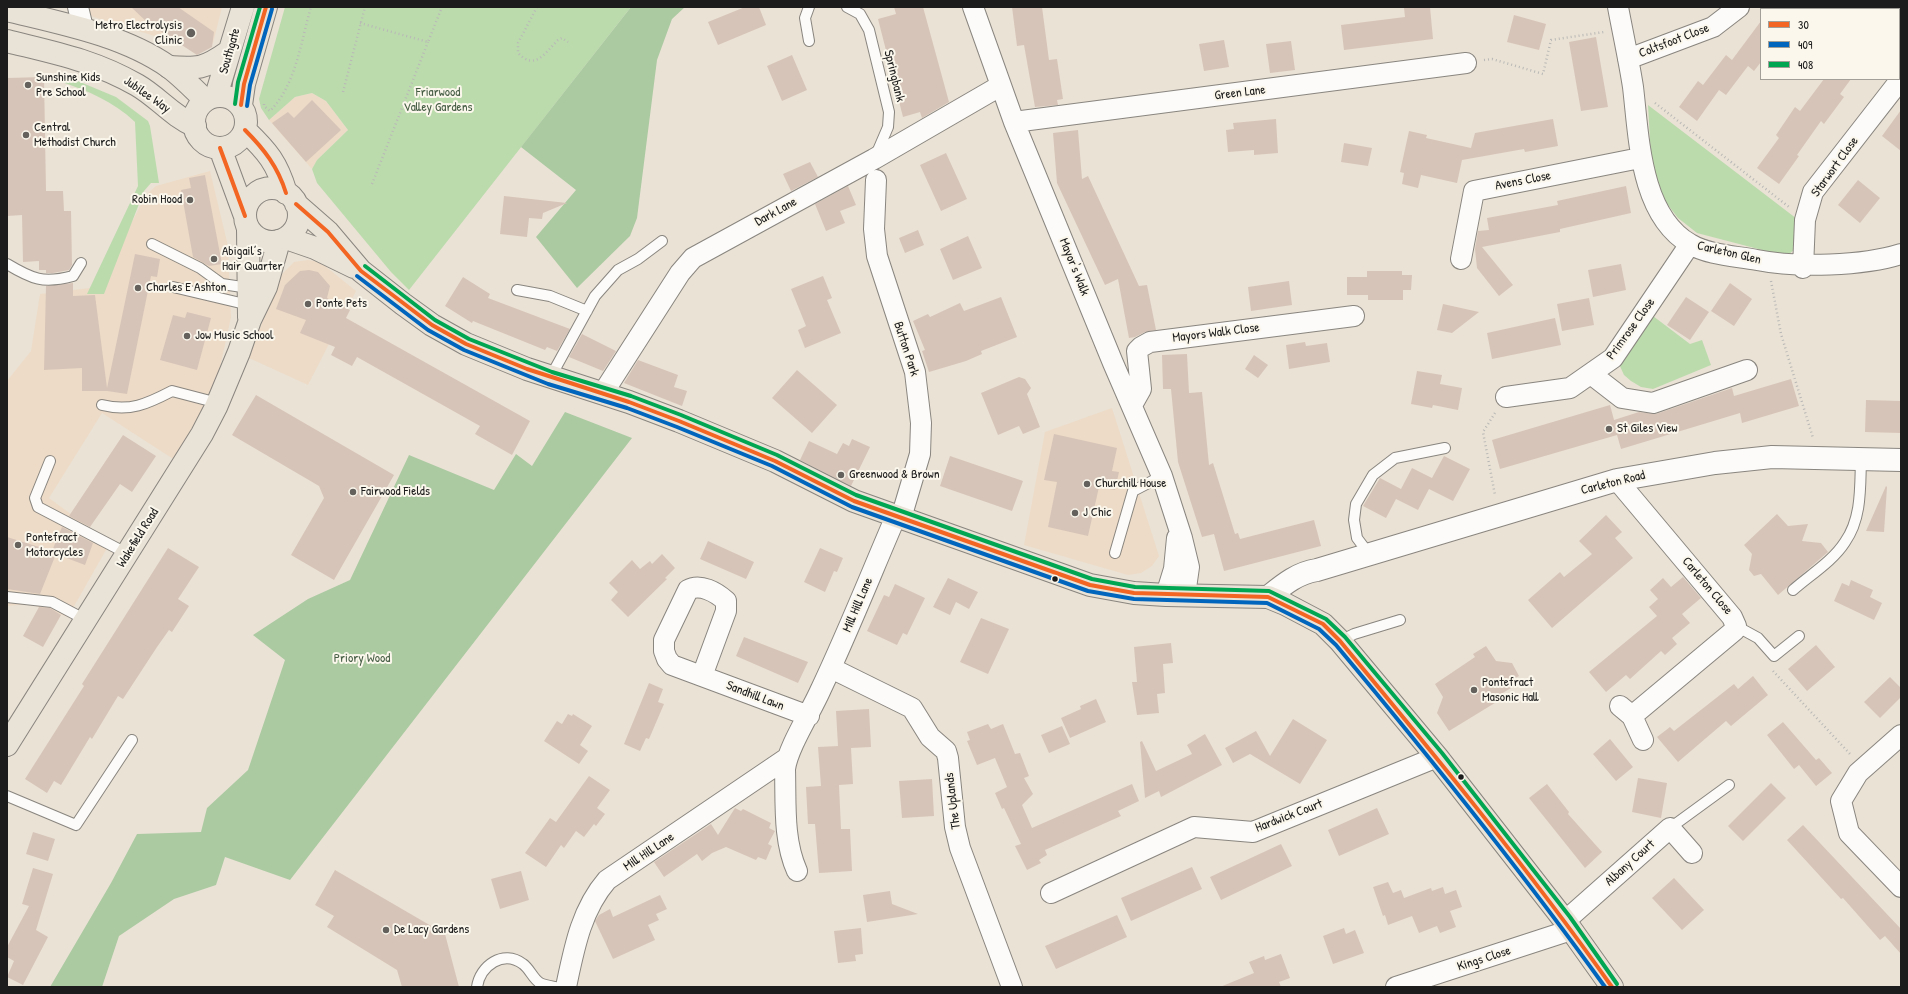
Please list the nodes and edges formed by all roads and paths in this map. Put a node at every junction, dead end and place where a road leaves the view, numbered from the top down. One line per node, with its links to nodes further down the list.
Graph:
1 (78, 7): 15 (street)
2 (243, 7): 21 (main road, Southgate)
3 (266, 7): 31 (main road, Southgate)
4 (311, 7): 30 (path)
5 (365, 7): 14 (path)
6 (442, 7): 19 (path)
7 (537, 7): 20 (path)
8 (809, 7): 18 (lane)
9 (848, 7): 37 (lane, Springbank)
10 (972, 7): 26 (street, Mayor's Walk)
11 (1618, 7): 16 (street, Carleton Glen)
12 (1739, 7): 22 (street, Coltsfoot Close)
13 (7, 10): 15 (main road)
14 (360, 22): 19 (path); 28 (path)
15 (83, 28): 24 (main road)
16 (1622, 30): 22 (street, Carleton Glen); 23 (path)
17 (7, 41): 33 (main road, Jubilee Way)
18 (809, 41)
19 (428, 42): 39 (path)
20 (568, 42)
21 (228, 52): 24 (main road); 29 (main road, Southgate)
22 (1628, 59): 27 (street, Carleton Glen)
23 (1466, 63): 32 (street, Green Lane)
24 (169, 67): 29 (main road)
25 (1901, 79): 41 (street, Starwort Close)
26 (1000, 86): 32 (street, Mayor's Walk); 37 (street, Dark Lane)
27 (1632, 86): 36 (street, Carleton Glen); 41 (path)
28 (342, 92)
29 (211, 98): 31 (main road); 33 (main road)
30 (264, 99)
31 (241, 105): 34 (main road)
32 (1014, 122): 66 (street, Mayor's Walk)
33 (195, 126): 35 (main road)
34 (245, 130): 35 (main road); 40 (main road)
35 (220, 148): 42 (main road)
36 (1640, 158): 46 (street, Carleton Glen); 48 (street, Avens Close)
37 (874, 159): 62 (street, Dark Lane)
38 (876, 180): 75 (street, Button Park)
39 (372, 184)
40 (291, 198): 42 (main road); 43 (main road); 53 (main road)
41 (1805, 220): 52 (street, Starwort Close)
42 (247, 222): 43 (main road); 56 (main road, Wakefield Road)
43 (282, 240): 53 (main road); 56 (main road, Wakefield Road)
44 (662, 241): 57 (lane)
45 (152, 244): 56 (lane)
46 (1690, 244): 50 (street, Carleton Glen); 60 (street, Primrose Close)
47 (1901, 254): 52 (street, Carleton Glen)
48 (1461, 259)
49 (81, 263): 51 (lane)
50 (1772, 263): 52 (street, Carleton Glen); 68 (path)
51 (7, 264)
52 (1803, 266)
53 (361, 271): 61 (main road)
54 (173, 287): 56 (lane)
55 (517, 290): 57 (lane)
56 (249, 305): 64 (main road, Wakefield Road)
57 (587, 311): 61 (lane)
58 (1354, 316): 66 (street, Mayors Walk Close)
59 (1747, 370): 60 (street)
60 (1591, 374): 63 (street, Primrose Close)
61 (550, 378): 62 (main road)
62 (603, 393): 75 (main road)
63 (1506, 397): 74 (path)
64 (218, 403): 65 (lane); 77 (main road, Wakefield Road)
65 (102, 405)
66 (1132, 405): 72 (street, Mayor's Walk)
67 (1445, 448): 78 (lane)
68 (1819, 458): 69 (street, Carleton Road); 73 (street, Carleton Road)
69 (1861, 459): 70 (street, Carleton Road); 79 (lane)
70 (1901, 460)
71 (50, 461): 77 (lane)
72 (1162, 476): 76 (lane); 80 (street, Mayor's Walk)
73 (1617, 480): 74 (street, Carleton Road); 85 (street, Carleton Close)
74 (1500, 515): 78 (street, Carleton Road)
75 (898, 517): 80 (main road); 88 (street, Mill Hill Lane)
76 (1115, 553)
77 (128, 554): 83 (main road, Wakefield Road)
78 (1369, 554): 82 (street, Carleton Road)
79 (1793, 590)
80 (1176, 595): 82 (main road)
81 (7, 597): 83 (lane)
82 (1276, 601): 87 (main road)
83 (86, 620): 95 (main road, Wakefield Road)
84 (1400, 620): 87 (lane)
85 (1736, 626): 86 (lane); 94 (street, Carleton Close)
86 (1799, 636)
87 (1340, 641): 96 (main road)
88 (831, 668): 91 (street, Mill Hill Lane); 111 (street, The Uplands)
89 (1772, 670): 98 (path)
90 (702, 676): 91 (street, Sandhill Lawn)
91 (809, 716): 97 (street, Mill Hill Lane)
92 (1901, 735): 98 (street)
93 (132, 740): 100 (lane)
94 (1643, 740)
95 (7, 745)
96 (1438, 757): 105 (street, Hardwick Court); 106 (main road)
97 (787, 758): 103 (street, Mill Hill Lane); 110 (street, Mill Hill Lane)
98 (1863, 770): 104 (street)
99 (1729, 785): 101 (lane)
100 (7, 796)
101 (1670, 828): 102 (street); 106 (street, Albany Court)
102 (1692, 853)
103 (797, 871)
104 (1900, 885)
105 (1051, 893)
106 (1568, 925): 112 (street, Kings Close); 113 (main road)
107 (538, 985): 108 (lane); 109 (lane)
108 (477, 987)
109 (555, 987)
110 (566, 987)
111 (1012, 987)
112 (1396, 987)
113 (1612, 987)

